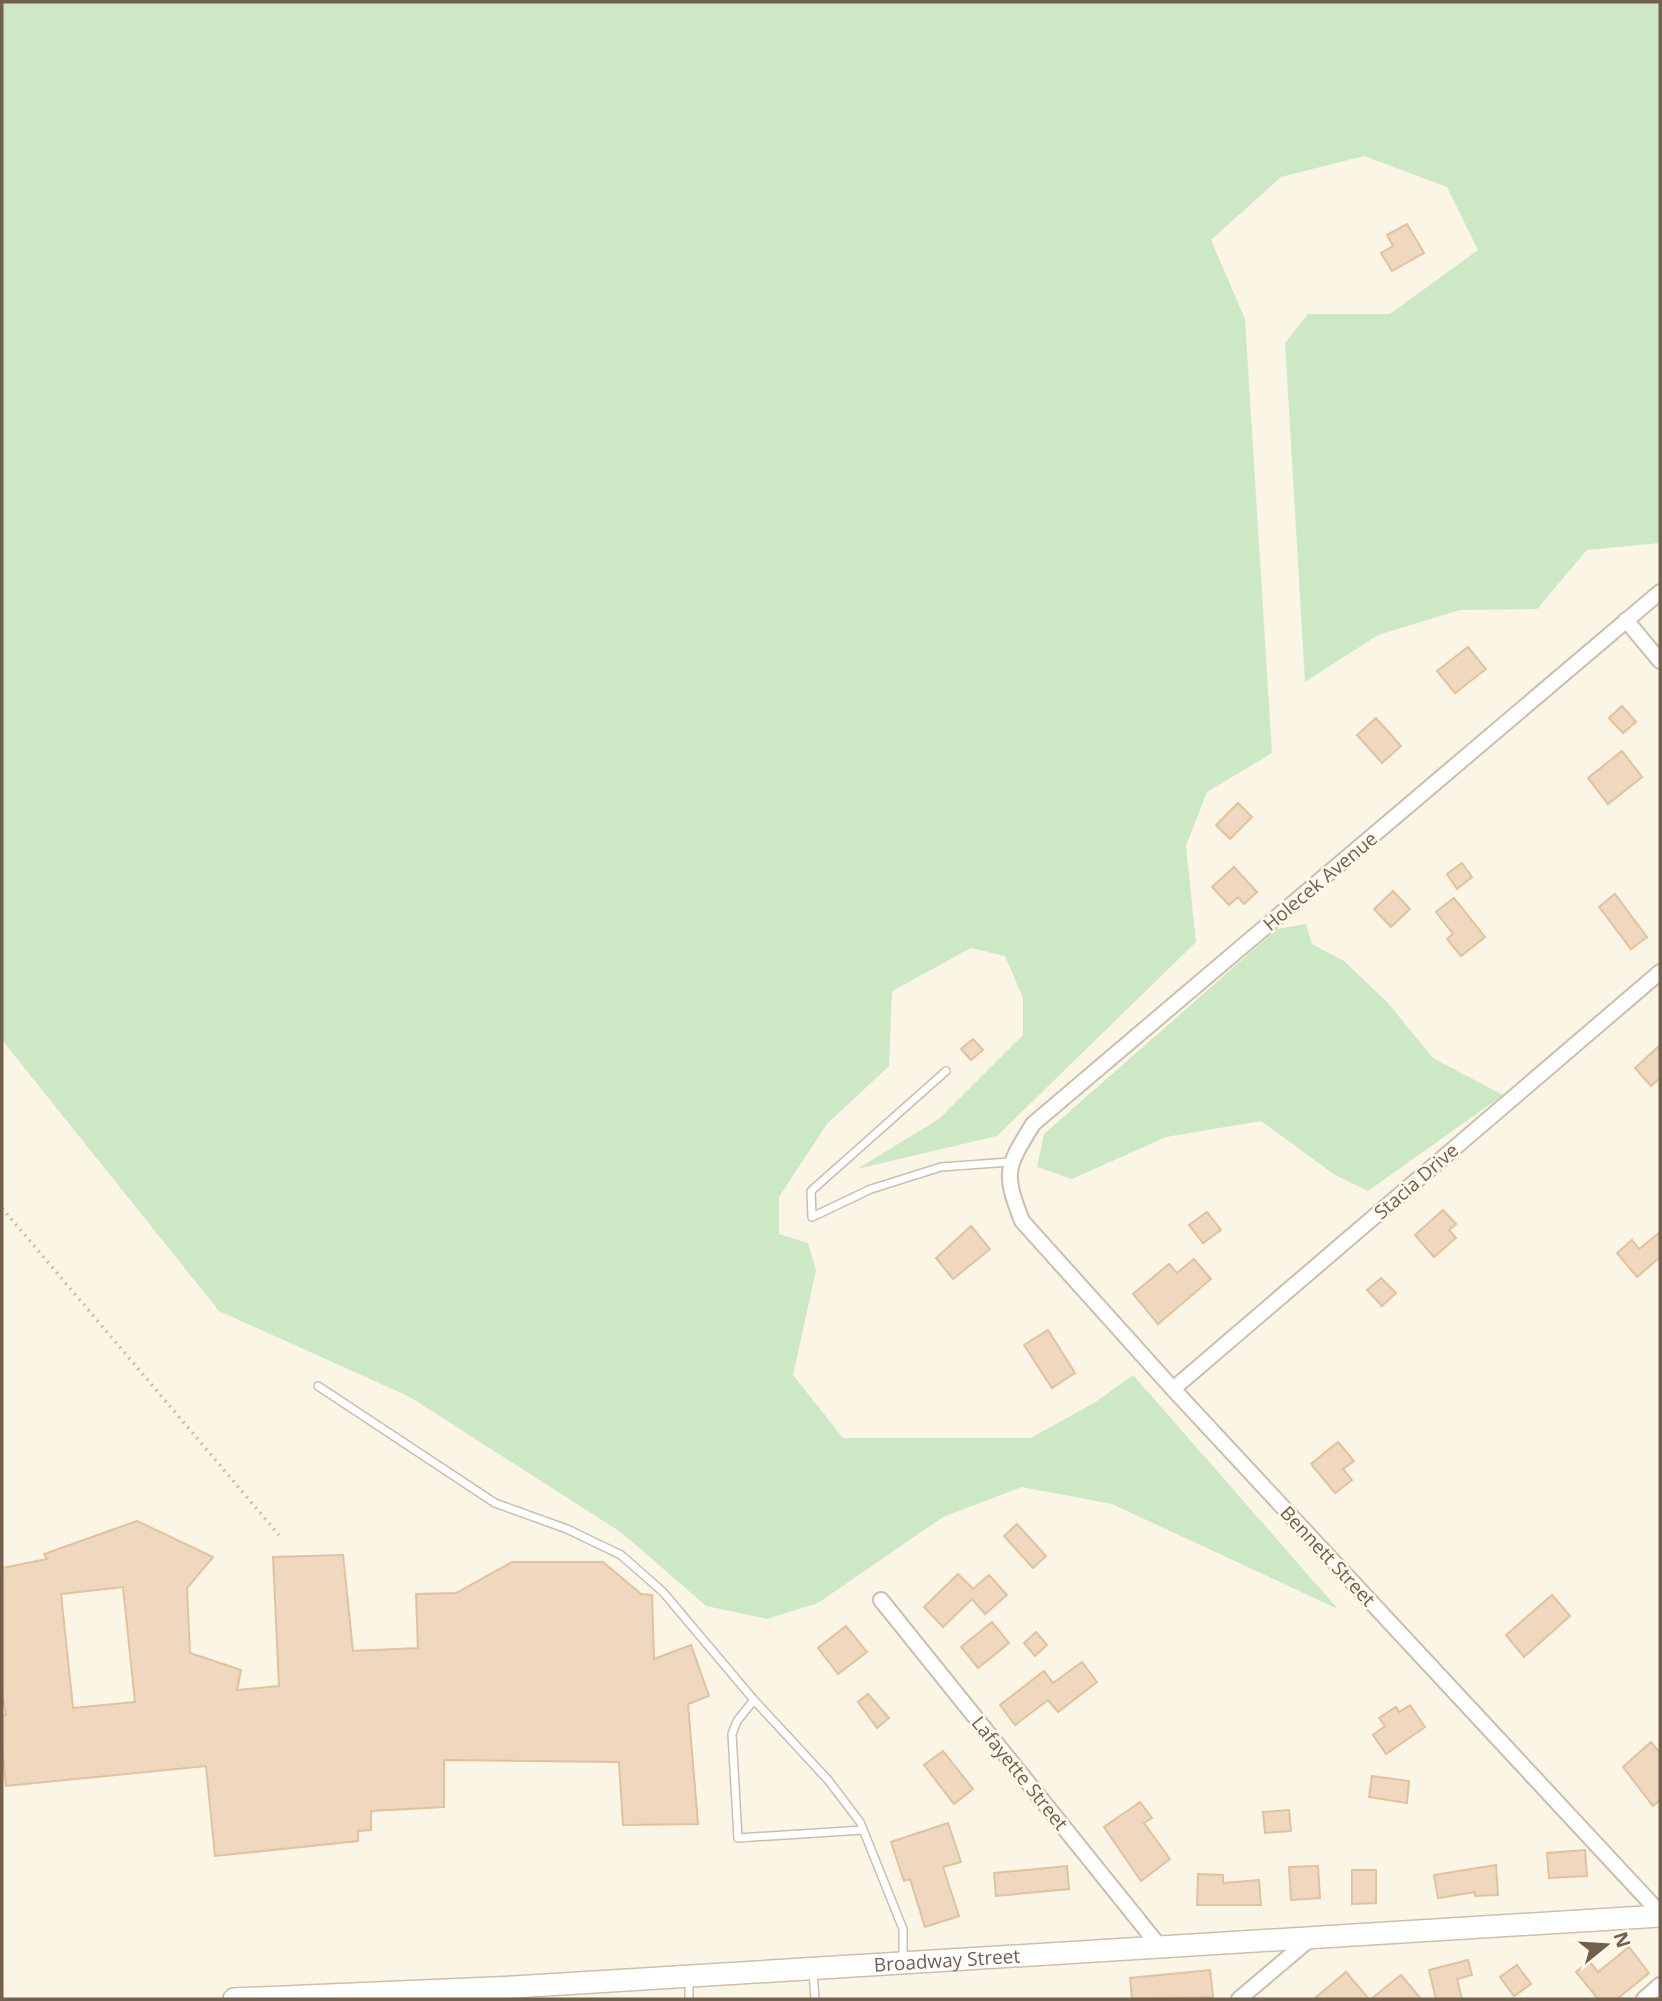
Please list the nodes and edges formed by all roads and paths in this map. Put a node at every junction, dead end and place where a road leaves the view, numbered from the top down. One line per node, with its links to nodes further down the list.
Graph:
1 (1660, 592): 2 (street, Holecek Avenue)
2 (1626, 620): 3 (street); 6 (street, Holecek Avenue)
3 (1660, 661)
4 (1660, 972): 9 (street, Stacia Drive)
5 (947, 1071): 6 (lane)
6 (1010, 1162): 9 (street, Bennett Street)
7 (2, 1208): 10 (path)
8 (318, 1386): 12 (lane)
9 (1172, 1389): 14 (street, Bennett Street)
10 (279, 1535)
11 (881, 1600): 16 (street, Lafayette Street)
12 (754, 1700): 13 (lane); 13 (lane)
13 (863, 1830): 17 (lane)
14 (1660, 1914): 15 (street, Broadway Street)
15 (1310, 1939): 16 (street, Broadway Street); 25 (street)
16 (1160, 1947): 17 (street, Broadway Street)
17 (903, 1962): 18 (street, Broadway Street)
18 (813, 1968): 19 (street, Broadway Street); 24 (lane)
19 (689, 1977): 21 (street, Broadway Street); 23 (lane)
20 (1660, 1985): 26 (street)
21 (519, 1993): 22 (street, Broadway Street)
22 (234, 1999)
23 (689, 1999)
24 (815, 1999)
25 (1239, 1999)
26 (1644, 1999)

